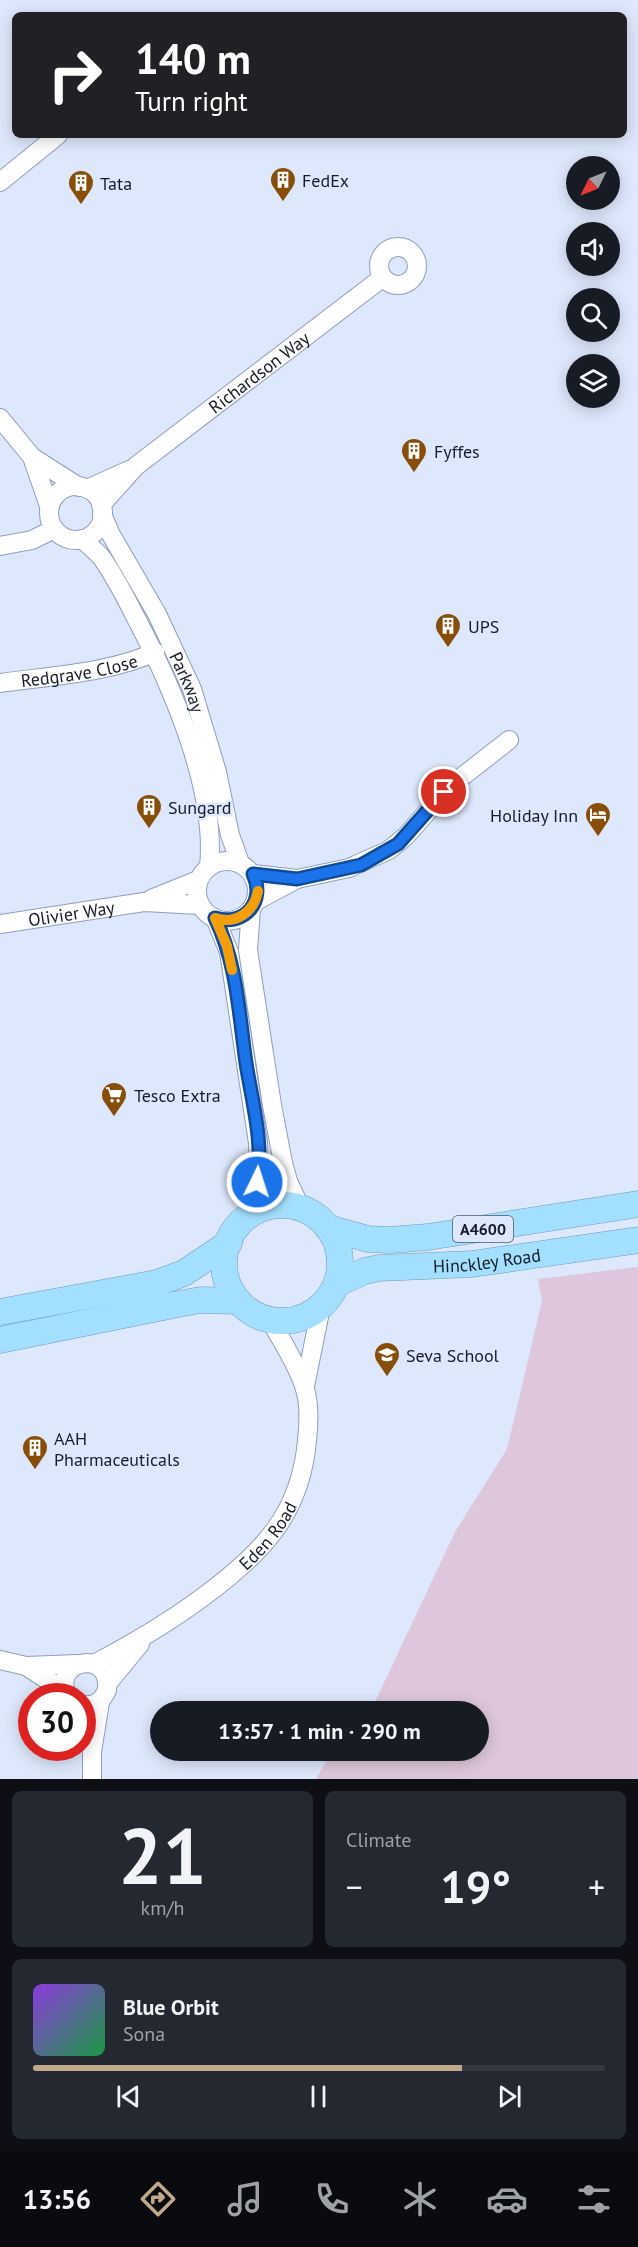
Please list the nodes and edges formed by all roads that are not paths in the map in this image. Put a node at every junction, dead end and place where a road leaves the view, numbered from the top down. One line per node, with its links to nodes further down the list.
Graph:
1 (54, 138): 2 (street)
2 (0, 182)
3 (382, 278): 6 (street, Richardson Way)
4 (0, 418): 5 (street)
5 (32, 457): 7 (street); 8 (street)
6 (136, 466): 7 (street, Richardson Way); 9 (street, Richardson Way)
7 (83, 488): 8 (street); 9 (street)
8 (50, 507): 10 (street)
9 (102, 510): 11 (street); 16 (street, Parkway)
10 (54, 529): 11 (street); 12 (street)
11 (82, 539): 13 (street, Parkway)
12 (0, 546)
13 (155, 652): 14 (street, Redgrave Close); 17 (street, Parkway)
14 (0, 683)
15 (509, 740): 18 (street)
16 (246, 868): 17 (street); 18 (street); 20 (street)
17 (204, 874): 19 (street, Olivier Way); 21 (street)
18 (297, 879): 20 (street)
19 (144, 902): 21 (street, Olivier Way); 23 (street, Olivier Way)
20 (253, 905): 22 (street); 25 (street)
21 (200, 906): 22 (street)
22 (215, 918): 26 (street)
23 (0, 924)
24 (638, 1204): 27 (highway, Hinckley Road / A4600)
25 (301, 1209): 26 (highway); 27 (highway)
26 (250, 1213): 29 (highway)
27 (328, 1228): 30 (highway)
28 (638, 1240): 30 (highway, Hinckley Road / A4600)
29 (229, 1243): 31 (highway); 33 (highway)
30 (338, 1283): 32 (highway)
31 (236, 1301): 34 (highway); 35 (highway)
32 (321, 1306): 34 (highway); 36 (street, Eden Road)
33 (0, 1312)
34 (271, 1321): 36 (street, Eden Road)
35 (0, 1340)
36 (305, 1386): 37 (street, Eden Road)
37 (145, 1638): 39 (street); 43 (street)
38 (0, 1660): 40 (street)
39 (86, 1664): 40 (street); 42 (street); 43 (street)
40 (26, 1666): 41 (street)
41 (51, 1683)
42 (66, 1683)
43 (108, 1683): 44 (street)
44 (96, 1700)
45 (92, 1761): 46 (street)
46 (92, 1779)

